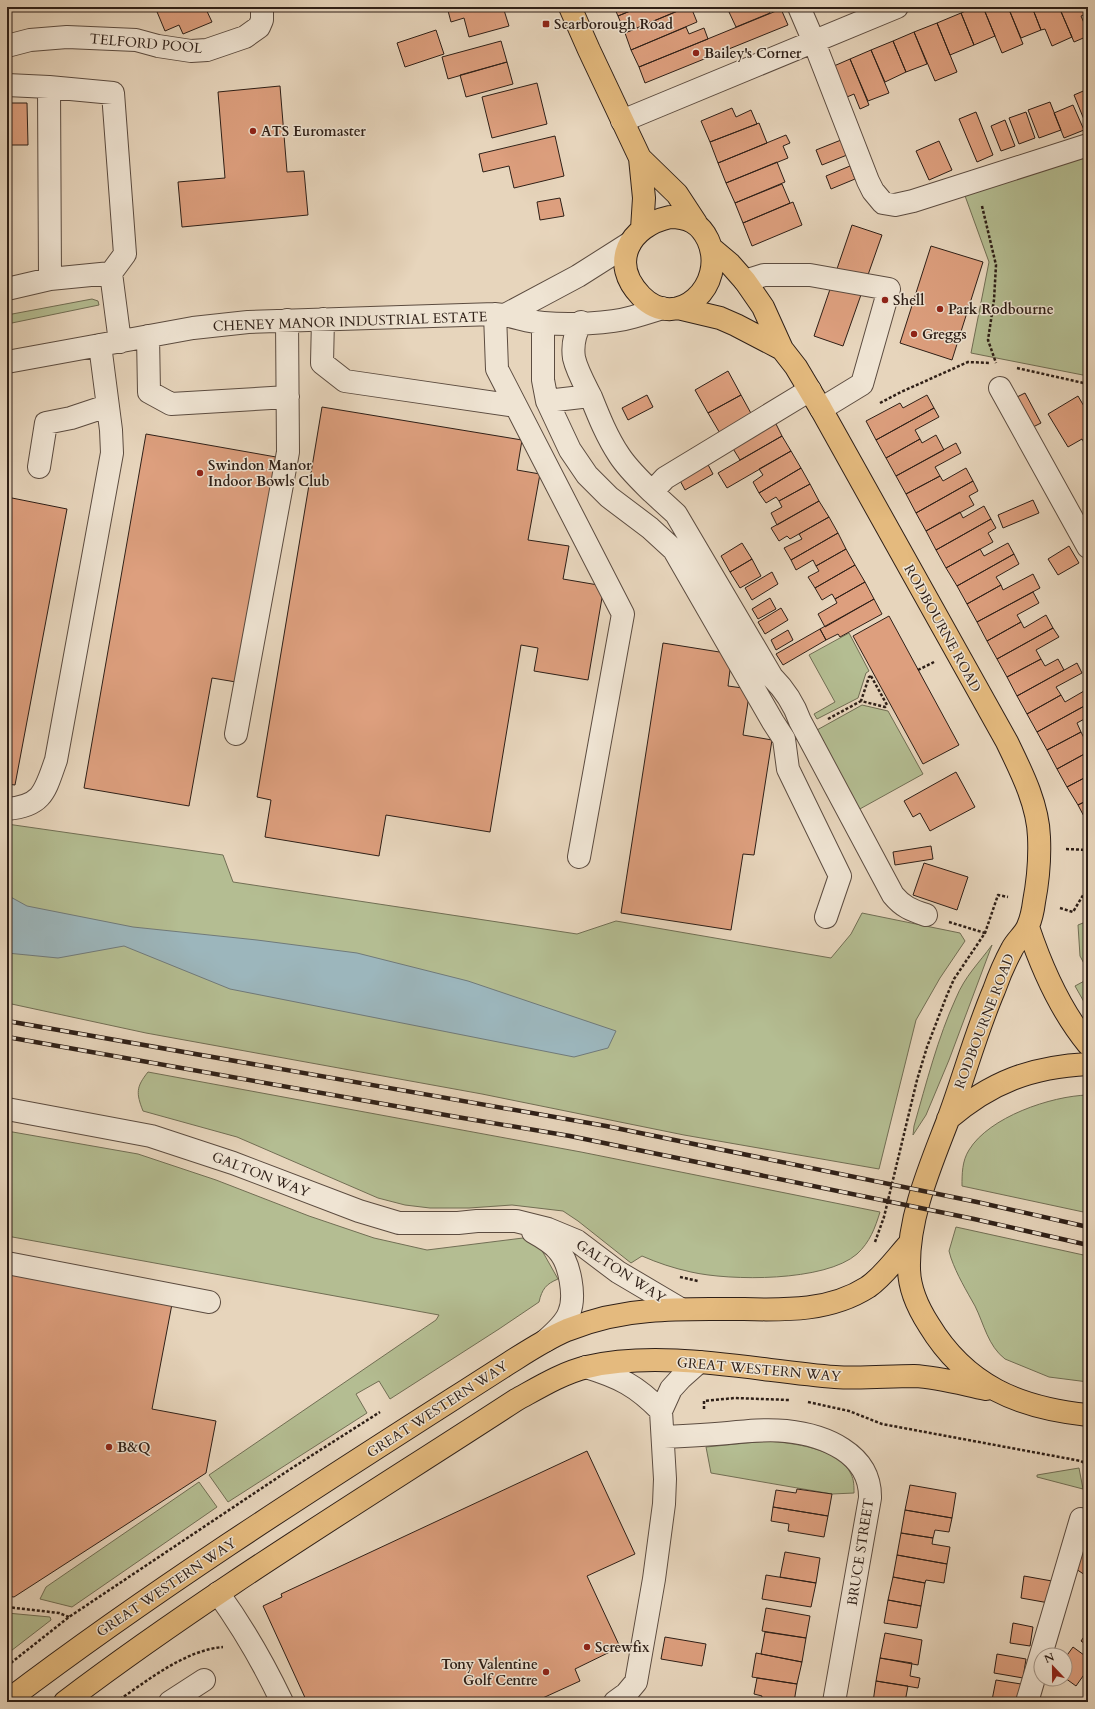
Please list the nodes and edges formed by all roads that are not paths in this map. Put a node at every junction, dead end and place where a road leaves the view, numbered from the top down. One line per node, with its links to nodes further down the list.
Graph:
1 (262, 7): 6 (street, TELFORD POOL)
2 (570, 7): 9 (main road)
3 (799, 7): 5 (street)
4 (897, 7): 5 (street)
5 (814, 42): 9 (street); 10 (street)
6 (7, 46)
7 (7, 85): 8 (street)
8 (49, 87): 15 (street); 16 (street)
9 (622, 121): 11 (main road)
10 (1088, 145)
11 (640, 158): 12 (main road); 13 (main road)
12 (696, 223): 13 (main road); 14 (main road)
13 (636, 236): 19 (main road); 20 (street, CHENEY MANOR INDUSTRIAL ESTATE)
14 (711, 248): 17 (main road, RODBOURNE ROAD); 19 (main road)
15 (111, 273): 16 (street); 26 (street)
16 (50, 279): 18 (street)
17 (745, 281): 27 (main road, RODBOURNE ROAD); 36 (street)
18 (7, 289)
19 (670, 308): 23 (street, CHENEY MANOR INDUSTRIAL ESTATE); 27 (main road, RODBOURNE ROAD)
20 (500, 315): 21 (street, CHENEY MANOR INDUSTRIAL ESTATE); 24 (street, CHENEY MANOR INDUSTRIAL ESTATE); 35 (street)
21 (323, 319): 22 (street, CHENEY MANOR INDUSTRIAL ESTATE); 35 (street)
22 (287, 320): 25 (street, CHENEY MANOR INDUSTRIAL ESTATE); 32 (street)
23 (581, 322): 24 (street, CHENEY MANOR INDUSTRIAL ESTATE); 31 (street)
24 (543, 323): 33 (street)
25 (148, 336): 26 (street, CHENEY MANOR INDUSTRIAL ESTATE); 32 (street)
26 (110, 343): 28 (street, CHENEY MANOR INDUSTRIAL ESTATE); 34 (street)
27 (782, 348): 30 (main road, RODBOURNE ROAD)
28 (7, 362)
29 (1000, 388): 39 (street)
30 (810, 390): 36 (main road, RODBOURNE ROAD); 38 (street)
31 (590, 396): 33 (street); 38 (street)
32 (288, 397): 40 (street)
33 (547, 401): 44 (street)
34 (107, 406): 37 (street); 41 (street)
35 (516, 406): 42 (street)
36 (821, 409): 45 (main road, RODBOURNE ROAD)
37 (40, 467)
38 (652, 492): 43 (street)
39 (1088, 547)
40 (236, 734)
41 (7, 809)
42 (579, 858)
43 (926, 915)
44 (826, 917)
45 (1028, 927): 46 (main road, RODBOURNE ROAD); 49 (main road, RODBOURNE ROAD)
46 (1088, 1044)
47 (1088, 1064): 49 (main road)
48 (7, 1109): 50 (street, GALTON WAY)
49 (948, 1119): 51 (main road, RODBOURNE ROAD)
50 (516, 1221): 54 (street, GALTON WAY); 55 (street, GALTON WAY)
51 (910, 1243): 54 (main road, GREAT WESTERN WAY); 58 (main road, RODBOURNE ROAD)
52 (7, 1263): 53 (street)
53 (208, 1302)
54 (679, 1308): 55 (main road, GREAT WESTERN WAY)
55 (544, 1342): 66 (main road, GREAT WESTERN WAY)
56 (699, 1362): 57 (main road, GREAT WESTERN WAY); 58 (main road, GREAT WESTERN WAY); 59 (street)
57 (586, 1367): 59 (street); 63 (main road, GREAT WESTERN WAY)
58 (999, 1392): 60 (main road)
59 (661, 1411): 61 (street)
60 (1088, 1415)
61 (664, 1437): 65 (street); 71 (street, BRUCE STREET)
62 (1081, 1520): 67 (street)
63 (218, 1593): 68 (main road, GREAT WESTERN WAY); 70 (street)
64 (204, 1680): 69 (street)
65 (630, 1695)
66 (7, 1701)
67 (1029, 1701)
68 (65, 1702)
69 (170, 1702)
70 (282, 1702)
71 (834, 1702)

